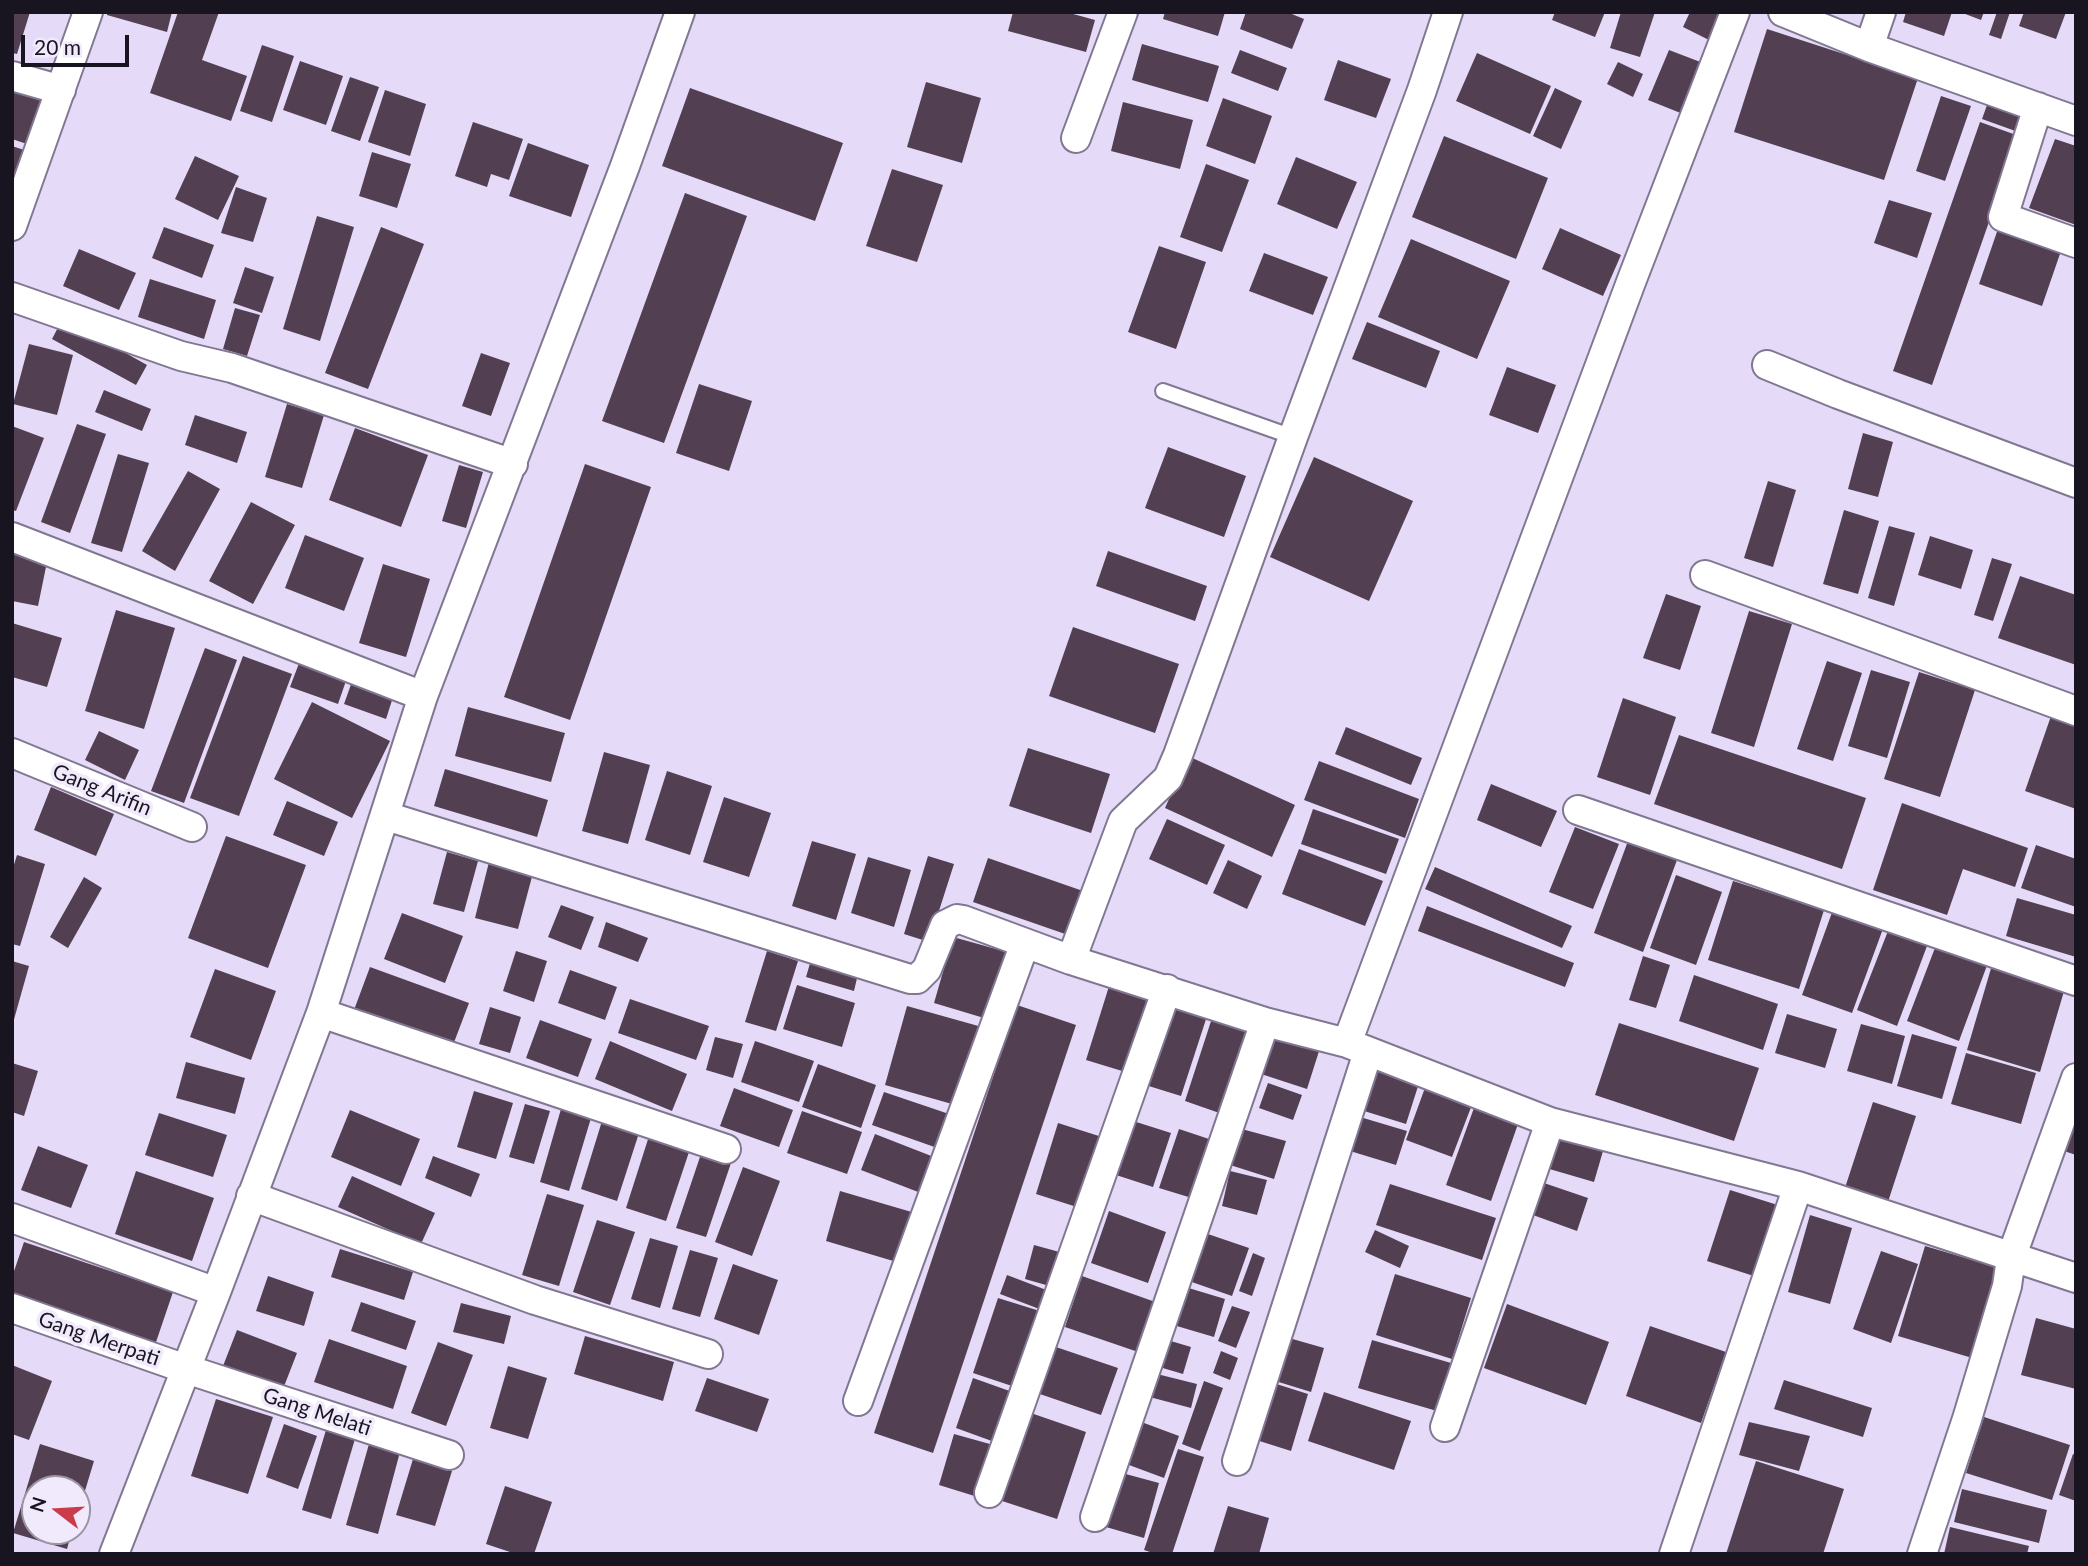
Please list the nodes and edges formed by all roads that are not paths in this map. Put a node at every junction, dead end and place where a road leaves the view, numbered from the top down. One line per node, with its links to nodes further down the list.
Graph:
1 (88, 12): 10 (street)
2 (680, 12): 20 (street)
3 (1123, 12): 13 (street)
4 (1448, 12): 19 (street)
5 (1735, 12): 36 (street)
6 (1783, 12): 8 (street)
7 (1881, 12): 8 (street)
8 (1869, 47): 11 (street)
9 (12, 76): 10 (street)
10 (61, 90): 14 (street)
11 (2038, 107): 12 (street); 15 (street)
12 (2076, 121)
13 (1076, 138)
14 (12, 226)
15 (2076, 243)
16 (12, 297): 20 (street)
17 (1767, 365): 21 (street)
18 (1163, 391): 19 (lane)
19 (1293, 437): 31 (street)
20 (513, 464): 24 (street)
21 (2076, 483)
22 (12, 537): 24 (street)
23 (1705, 575): 25 (street)
24 (423, 696): 28 (street)
25 (2076, 711)
26 (12, 753): 29 (street, Gang Arifin)
27 (1578, 810): 32 (street)
28 (386, 816): 30 (street); 34 (street)
29 (192, 827)
30 (1025, 943): 31 (street); 49 (street)
31 (1071, 960): 33 (street)
32 (2076, 981)
33 (1167, 989): 35 (street); 53 (street)
34 (321, 1013): 39 (street); 41 (street)
35 (1265, 1022): 36 (street); 54 (street)
36 (1357, 1047): 38 (street); 52 (street)
37 (2076, 1078): 43 (street)
38 (1550, 1122): 40 (street); 50 (street)
39 (726, 1149)
40 (1798, 1186): 43 (street); 56 (street)
41 (251, 1196): 45 (street); 47 (street)
42 (12, 1218): 45 (street)
43 (2011, 1258): 44 (street); 57 (street)
44 (2076, 1278)
45 (216, 1292): 48 (street)
46 (12, 1308): 48 (street, Gang Merpati)
47 (708, 1354)
48 (186, 1369): 51 (street, Gang Melati); 55 (street)
49 (858, 1401)
50 (1444, 1427)
51 (449, 1455)
52 (1237, 1461)
53 (989, 1493)
54 (1095, 1517)
55 (114, 1554)
56 (1674, 1554)
57 (1922, 1554)

